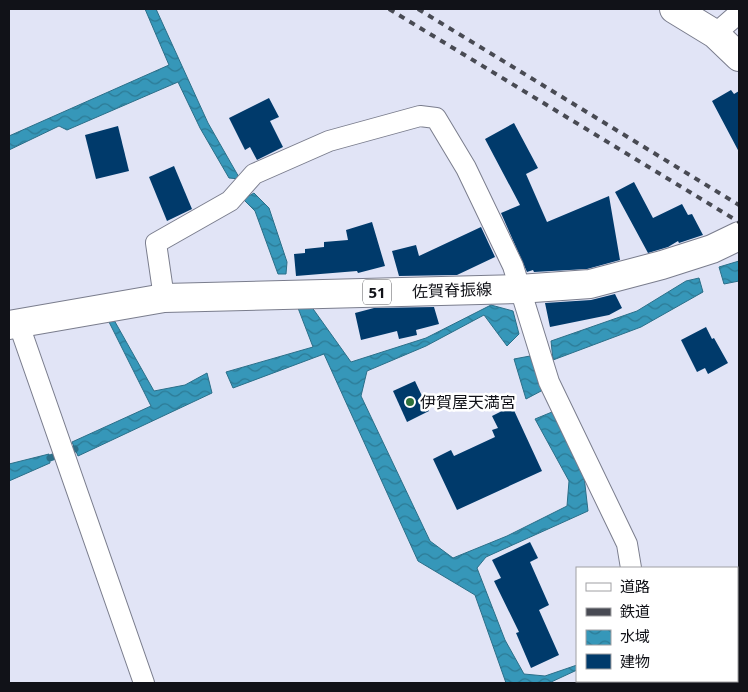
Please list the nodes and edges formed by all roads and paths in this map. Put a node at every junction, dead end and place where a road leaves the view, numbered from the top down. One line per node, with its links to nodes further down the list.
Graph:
1 (674, 9): 3 (main road)
2 (739, 13): 3 (street)
3 (715, 34): 4 (main road)
4 (739, 57)
5 (739, 236): 6 (main road, 佐賀脊振線 / 51)
6 (519, 288): 7 (main road, 佐賀脊振線 / 51); 7 (street); 9 (street)
7 (164, 298): 8 (main road, 佐賀脊振線 / 51)
8 (14, 323): 10 (street)
9 (631, 567)
10 (144, 683)

